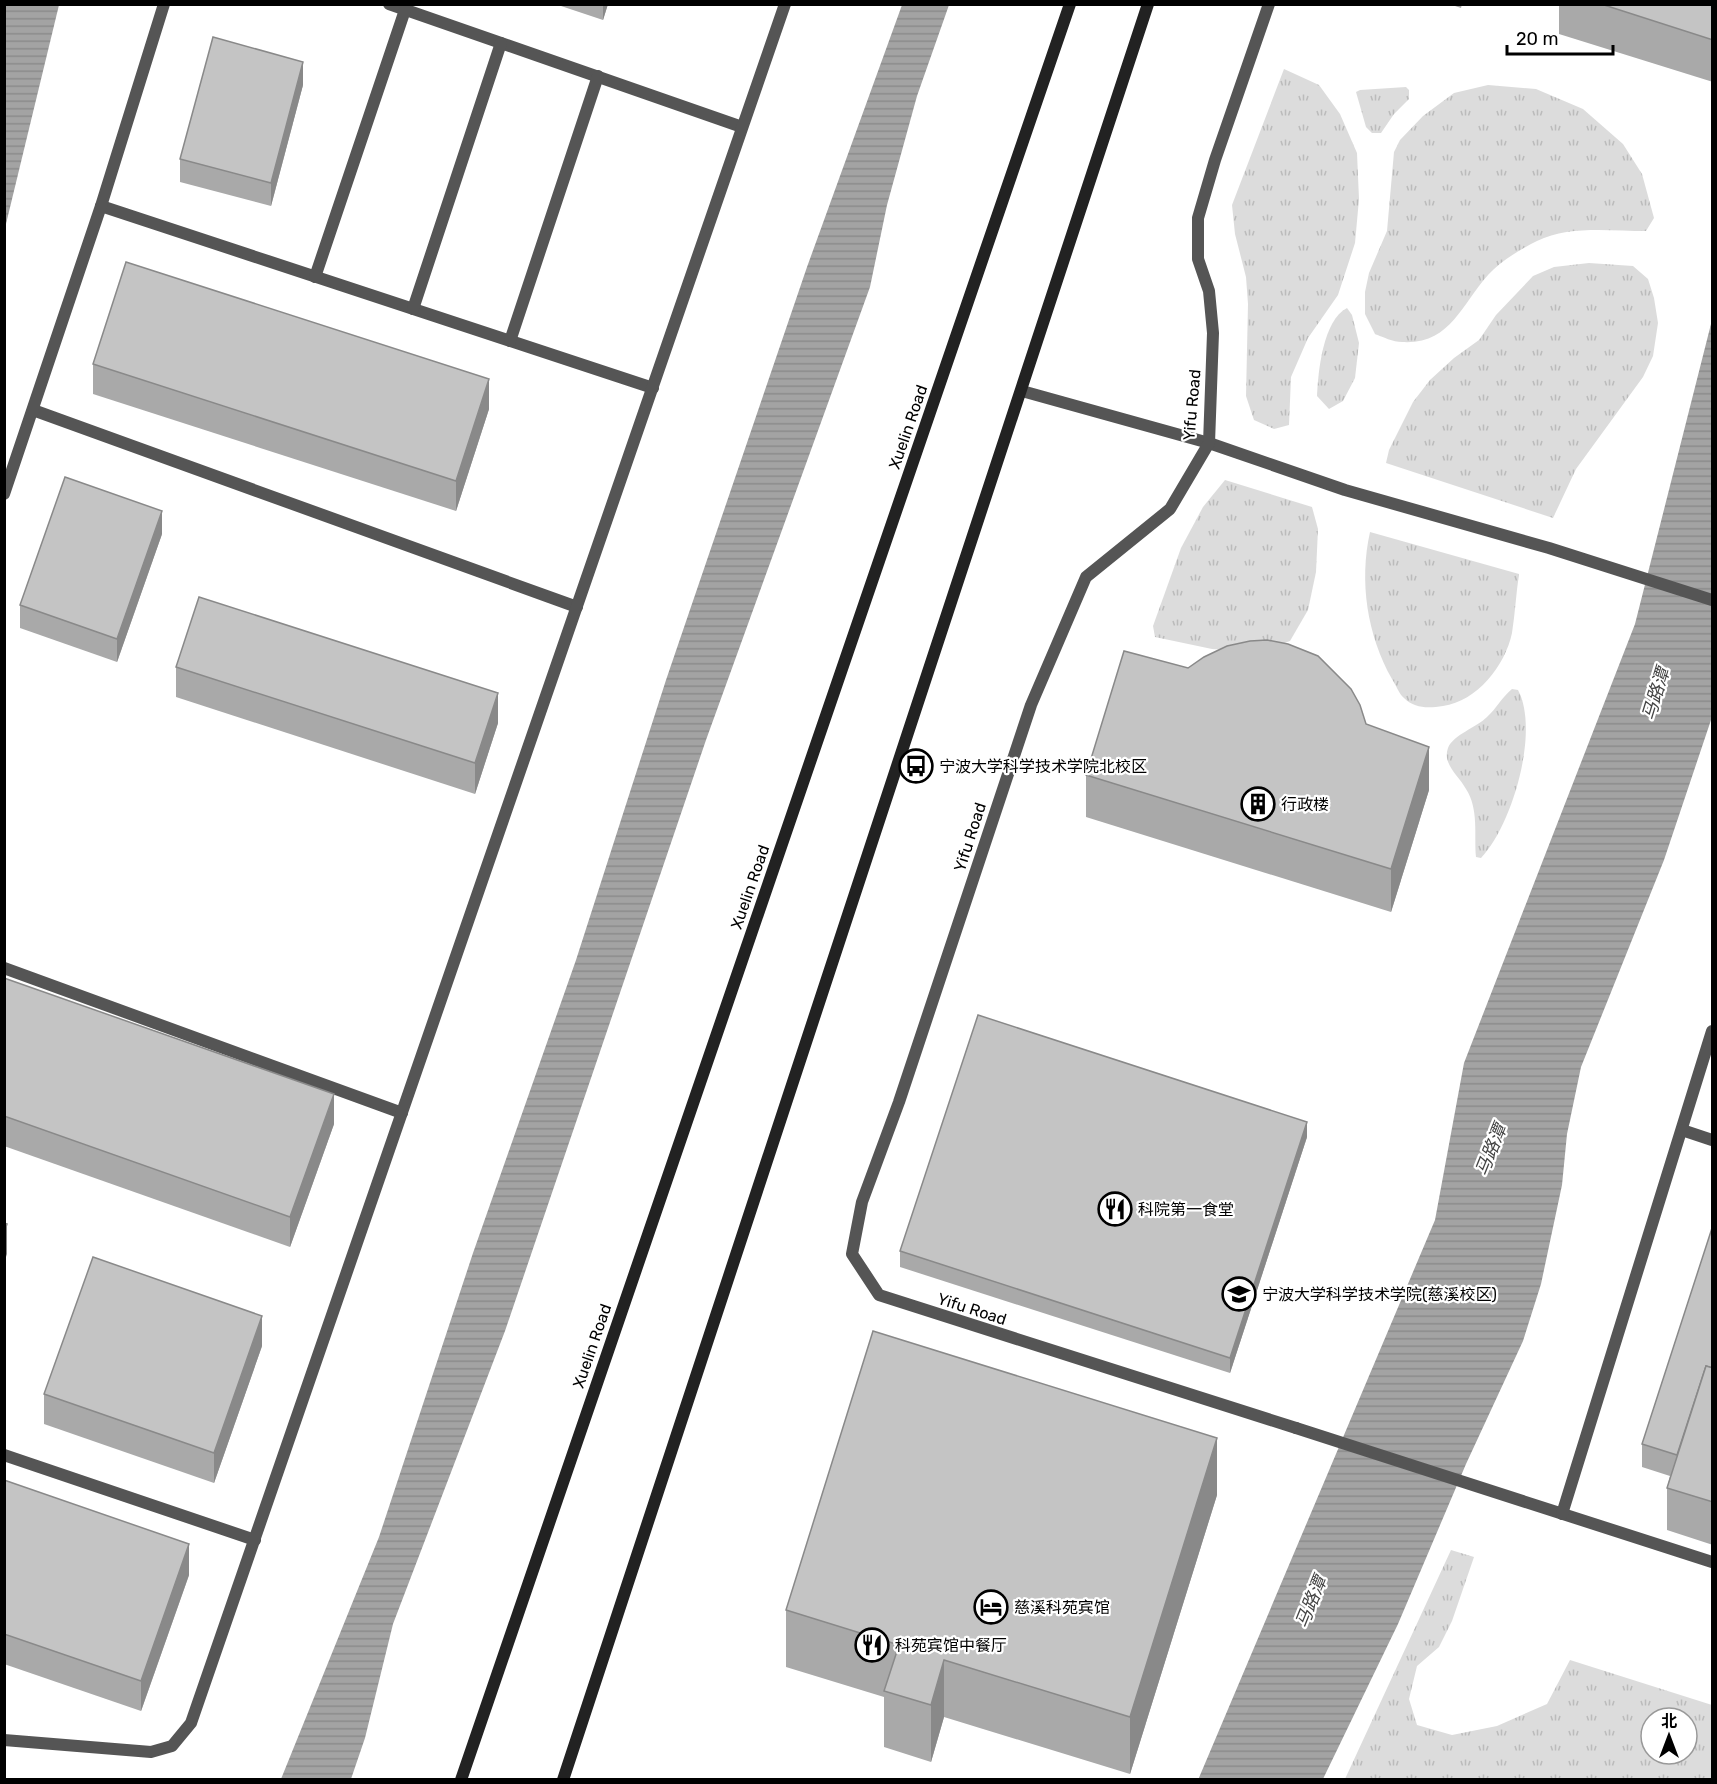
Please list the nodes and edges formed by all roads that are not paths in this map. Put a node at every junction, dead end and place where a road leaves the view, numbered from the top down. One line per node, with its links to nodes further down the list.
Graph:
1 (164, 4): 11 (street)
2 (389, 4): 7 (street)
3 (785, 4): 10 (street)
4 (1070, 4): 32 (main road, Xuelin Road)
5 (1148, 4): 16 (main road)
6 (1269, 4): 18 (street, Yifu Road)
7 (405, 10): 8 (street); 12 (street)
8 (501, 43): 9 (street); 13 (street)
9 (598, 76): 10 (street); 14 (street)
10 (742, 127): 15 (street)
11 (101, 206): 12 (street); 17 (street)
12 (315, 277): 13 (street)
13 (413, 309): 14 (street)
14 (510, 341): 15 (street)
15 (652, 388): 21 (street)
16 (1022, 391): 18 (street); 33 (main road)
17 (33, 410): 19 (street); 21 (street)
18 (1209, 443): 20 (street); 28 (street, Yifu Road)
19 (4, 494)
20 (1713, 600)
21 (577, 606): 24 (street)
22 (4, 968): 24 (street)
23 (1713, 1031): 25 (street)
24 (402, 1113): 29 (street)
25 (1682, 1130): 26 (street); 28 (street)
26 (1713, 1140)
27 (4, 1455): 29 (street)
28 (1562, 1514): 30 (street, Yifu Road)
29 (255, 1540): 31 (street)
30 (1713, 1562)
31 (4, 1740)
32 (461, 1779)
33 (563, 1779)

